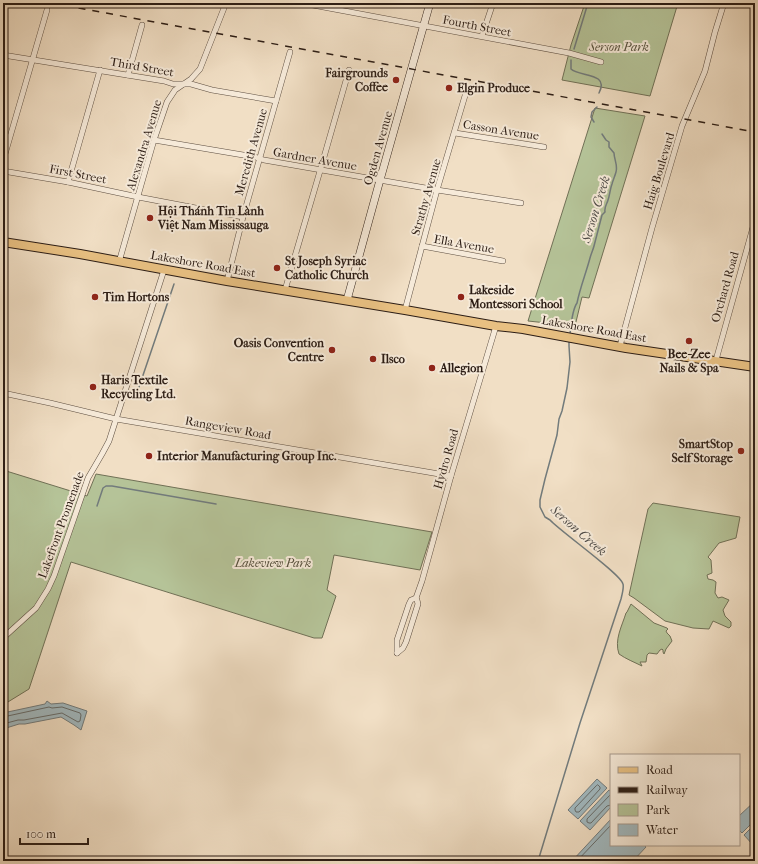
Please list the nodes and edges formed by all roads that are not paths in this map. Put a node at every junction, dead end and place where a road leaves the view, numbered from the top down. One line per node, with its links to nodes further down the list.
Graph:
1 (226, 3): 18 (street, Alexandra Avenue)
2 (302, 3): 6 (street, Fourth Street)
3 (430, 3): 9 (street, Ogden Avenue)
4 (493, 3): 10 (street)
5 (724, 3): 45 (street, Haig Boulevard)
6 (327, 5): 9 (street, Fourth Street)
7 (48, 10): 13 (street)
8 (142, 25): 17 (street)
9 (424, 26): 10 (street, Fourth Street); 28 (street, Ogden Avenue)
10 (482, 36): 14 (street, Fourth Street)
11 (290, 52): 20 (street, Meredith Avenue)
12 (3, 55): 13 (street, Third Street)
13 (32, 60): 15 (street, Third Street); 25 (street)
14 (601, 62)
15 (100, 70): 17 (street, Third Street); 29 (street)
16 (349, 70): 27 (street)
17 (128, 75): 18 (street, Third Street)
18 (184, 83): 20 (street, Third Street); 22 (street, Alexandra Avenue)
19 (467, 89): 21 (street, Strathy Avenue)
20 (276, 101): 24 (street, Meredith Avenue)
21 (455, 133): 23 (street, Casson Avenue); 30 (street, Strathy Avenue)
22 (154, 140): 24 (street, Gardner Avenue); 31 (street, Alexandra Avenue)
23 (544, 147)
24 (260, 159): 27 (street, Gardner Avenue); 33 (street, Meredith Avenue)
25 (3, 161)
26 (3, 171): 29 (street, First Street)
27 (320, 171): 28 (street, Gardner Avenue); 41 (street)
28 (380, 180): 30 (street, Gardner Avenue); 42 (street, Ogden Avenue)
29 (68, 182): 31 (street, First Street)
30 (437, 190): 32 (street, Gardner Avenue); 36 (street, Strathy Avenue)
31 (138, 197): 33 (street, First Street); 38 (street, Alexandra Avenue)
32 (521, 203)
33 (243, 217): 40 (street, Meredith Avenue)
34 (755, 220): 46 (street, Orchard Road)
35 (3, 242): 38 (main road, Lakeshore Road East)
36 (422, 246): 37 (street, Ella Avenue); 43 (street, Strathy Avenue)
37 (502, 261)
38 (119, 262): 39 (main road, Lakeshore Road East)
39 (164, 270): 40 (main road, Lakeshore Road East); 49 (street, Lakefront Promenade)
40 (227, 281): 41 (main road, Lakeshore Road East)
41 (284, 290): 42 (main road, Lakeshore Road East)
42 (347, 300): 43 (main road, Lakeshore Road East)
43 (405, 310): 44 (main road, Lakeshore Road East)
44 (496, 326): 45 (main road, Lakeshore Road East); 50 (street, Hydro Road)
45 (620, 346): 46 (main road, Lakeshore Road East)
46 (716, 360): 47 (main road, Lakeshore Road East)
47 (755, 367)
48 (3, 393): 49 (street, Rangeview Road)
49 (116, 419): 50 (street, Rangeview Road); 52 (street, Lakefront Promenade)
50 (451, 476): 51 (street, Hydro Road)
51 (416, 598): 51 (street)
52 (3, 638)

